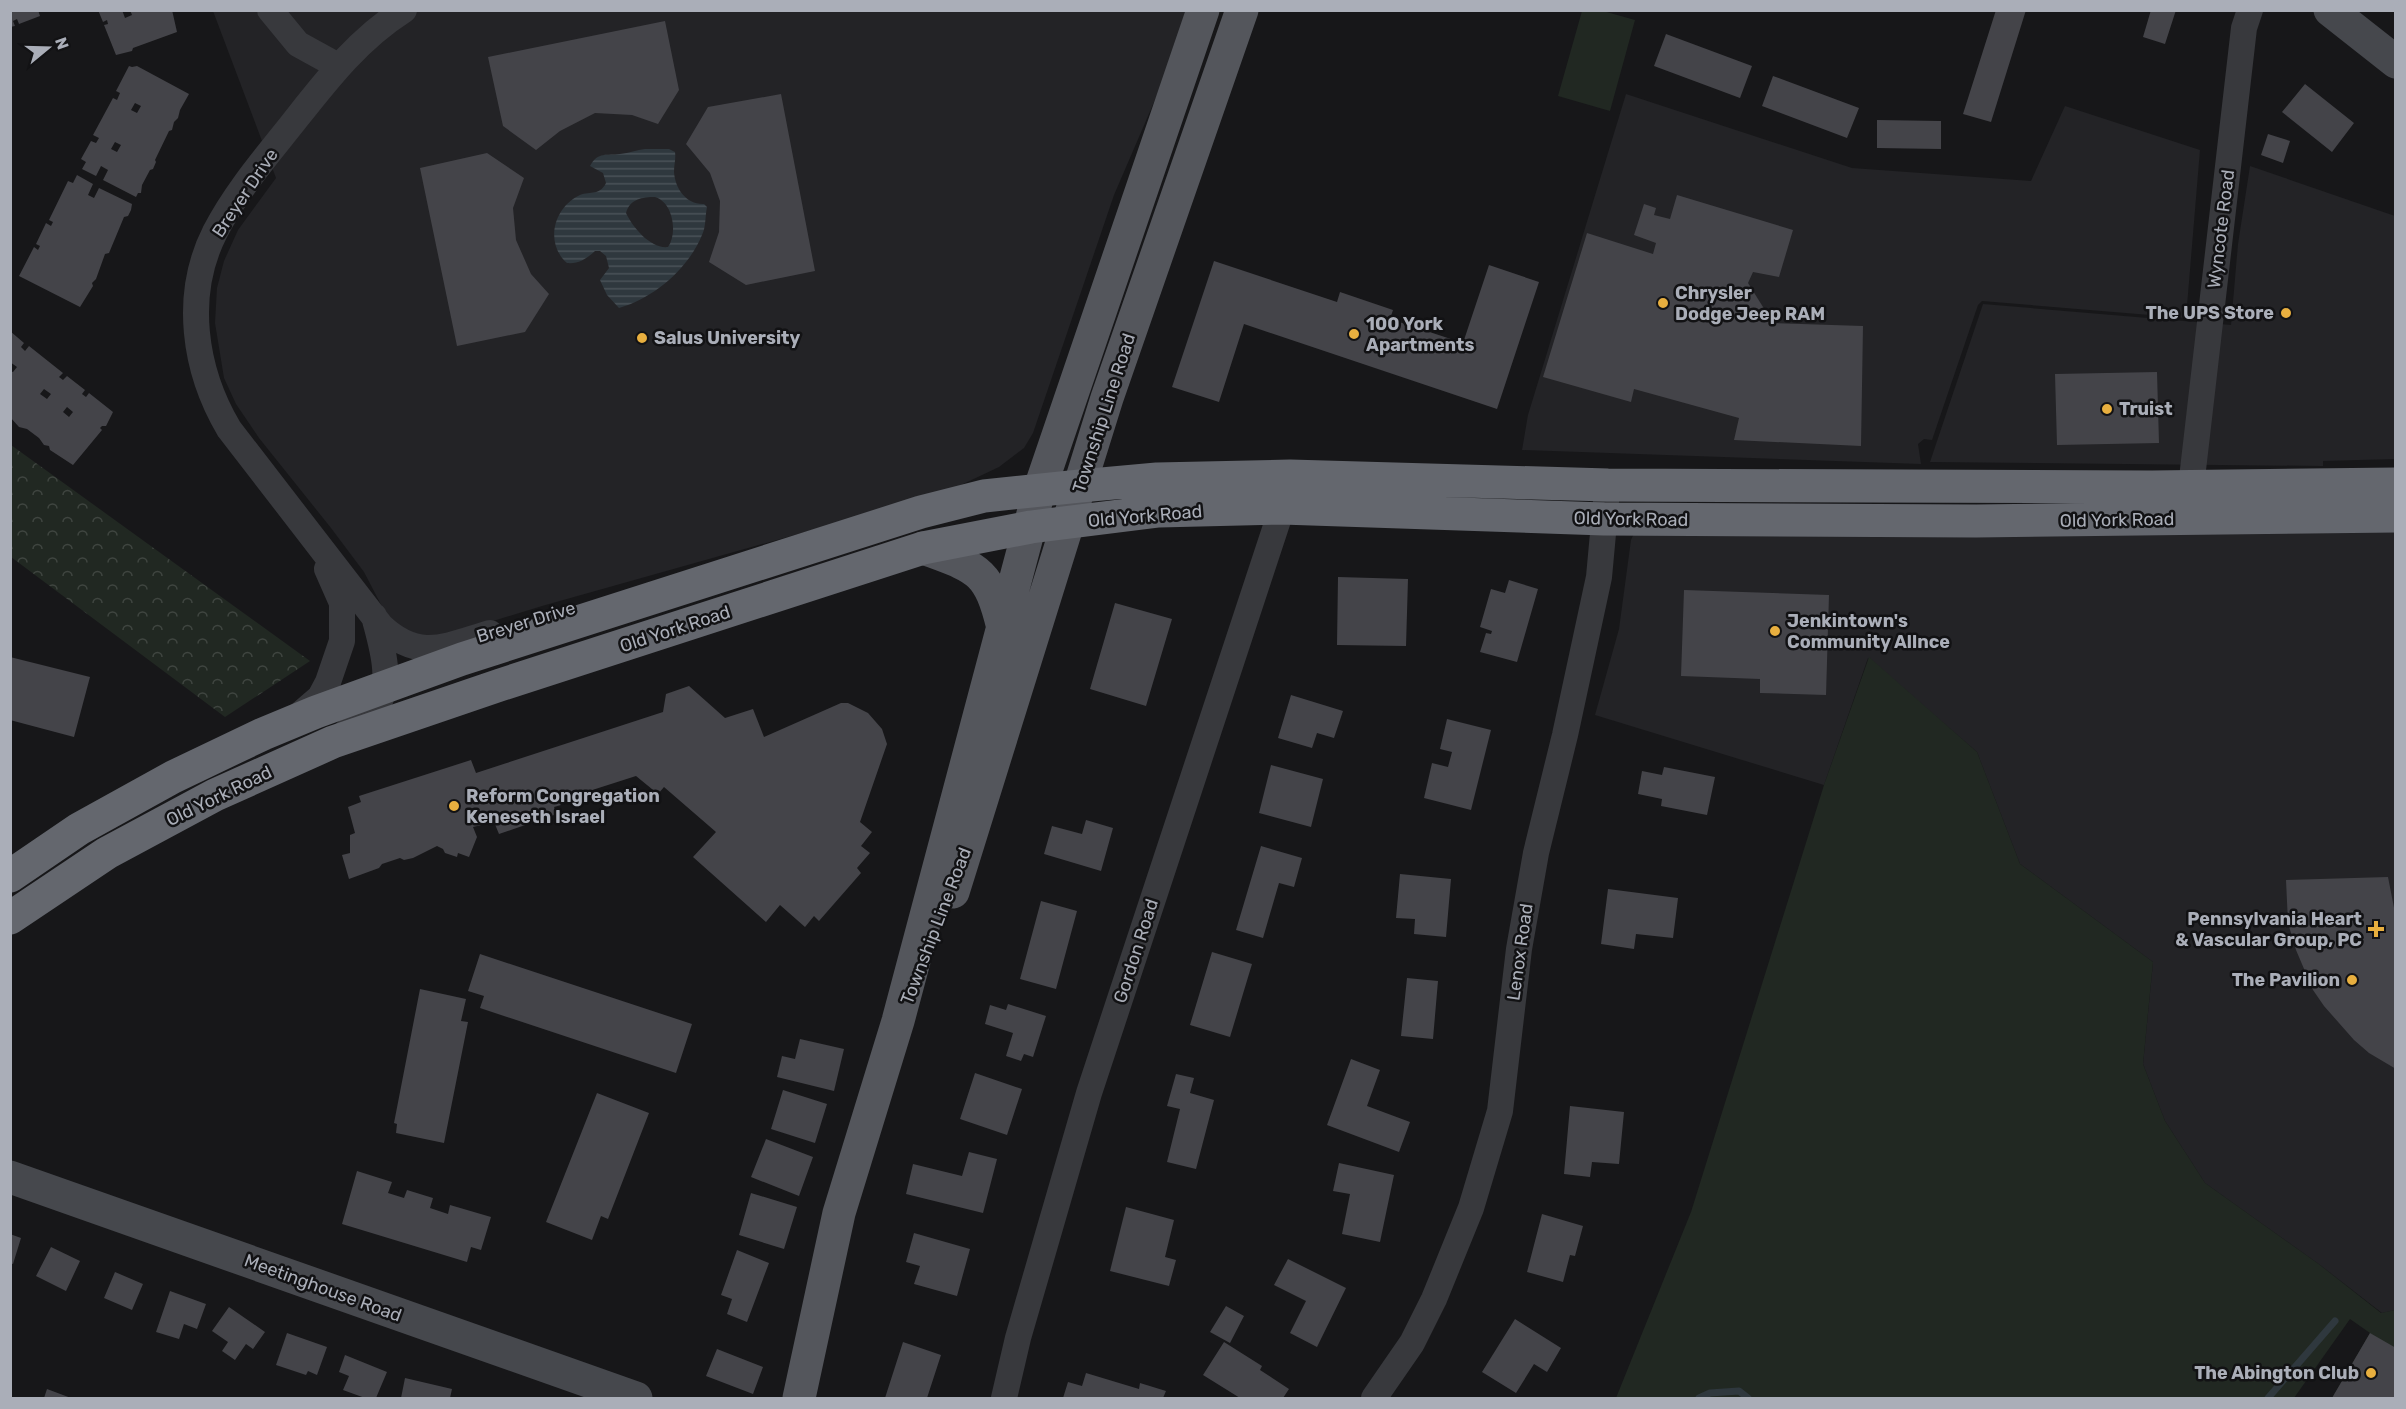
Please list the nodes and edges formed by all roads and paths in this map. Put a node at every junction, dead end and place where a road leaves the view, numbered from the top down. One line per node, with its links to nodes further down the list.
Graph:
1 (270, 10): 8 (street)
2 (404, 10): 8 (street, Breyer Drive)
3 (1203, 10): 13 (main road, Township Line Road)
4 (1242, 10): 11 (main road, Township Line Road)
5 (2250, 10): 14 (street, Wyncote Road)
6 (2330, 10): 7 (street)
7 (2396, 62)
8 (338, 66): 21 (street, Breyer Drive)
9 (2396, 484): 14 (highway, Old York Road)
10 (1608, 485): 11 (highway, Old York Road); 12 (highway, Old York Road); 17 (street, Lenox Road)
11 (1080, 486): 13 (highway, Old York Road); 19 (main road, Township Line Road)
12 (1899, 486): 14 (highway, Old York Road); 18 (highway)
13 (1039, 491): 20 (main road, Township Line Road); 23 (highway, Old York Road)
14 (2192, 503): 16 (highway, Old York Road); 18 (highway, Old York Road)
15 (1282, 508): 17 (highway, Old York Road); 19 (highway, Old York Road); 35 (street, Gordon Road)
16 (2396, 516)
17 (1604, 519): 18 (highway, Old York Road); 36 (street, Lenox Road)
18 (1894, 521)
19 (1066, 524): 20 (highway, Old York Road); 31 (main road, Township Line Road)
20 (1031, 527): 22 (highway, Old York Road); 25 (main road, Township Line Road)
21 (311, 534): 24 (street, Breyer Drive); 27 (street, Breyer Drive)
22 (923, 548): 25 (main road); 28 (highway, Old York Road)
23 (688, 586): 24 (street, Breyer Drive); 26 (highway, Old York Road)
24 (374, 616): 26 (street, Breyer Drive)
25 (1003, 627): 31 (main road, Township Line Road)
26 (382, 689): 27 (highway, Old York Road); 28 (street, Breyer Drive)
27 (292, 722): 29 (highway, Old York Road)
28 (333, 742): 30 (highway, Old York Road)
29 (10, 876)
30 (10, 918)
31 (898, 1021): 34 (main road, Township Line Road)
32 (10, 1177): 33 (street, Meetinghouse Road)
33 (636, 1398)
34 (799, 1398)
35 (1004, 1398)
36 (1374, 1398)

